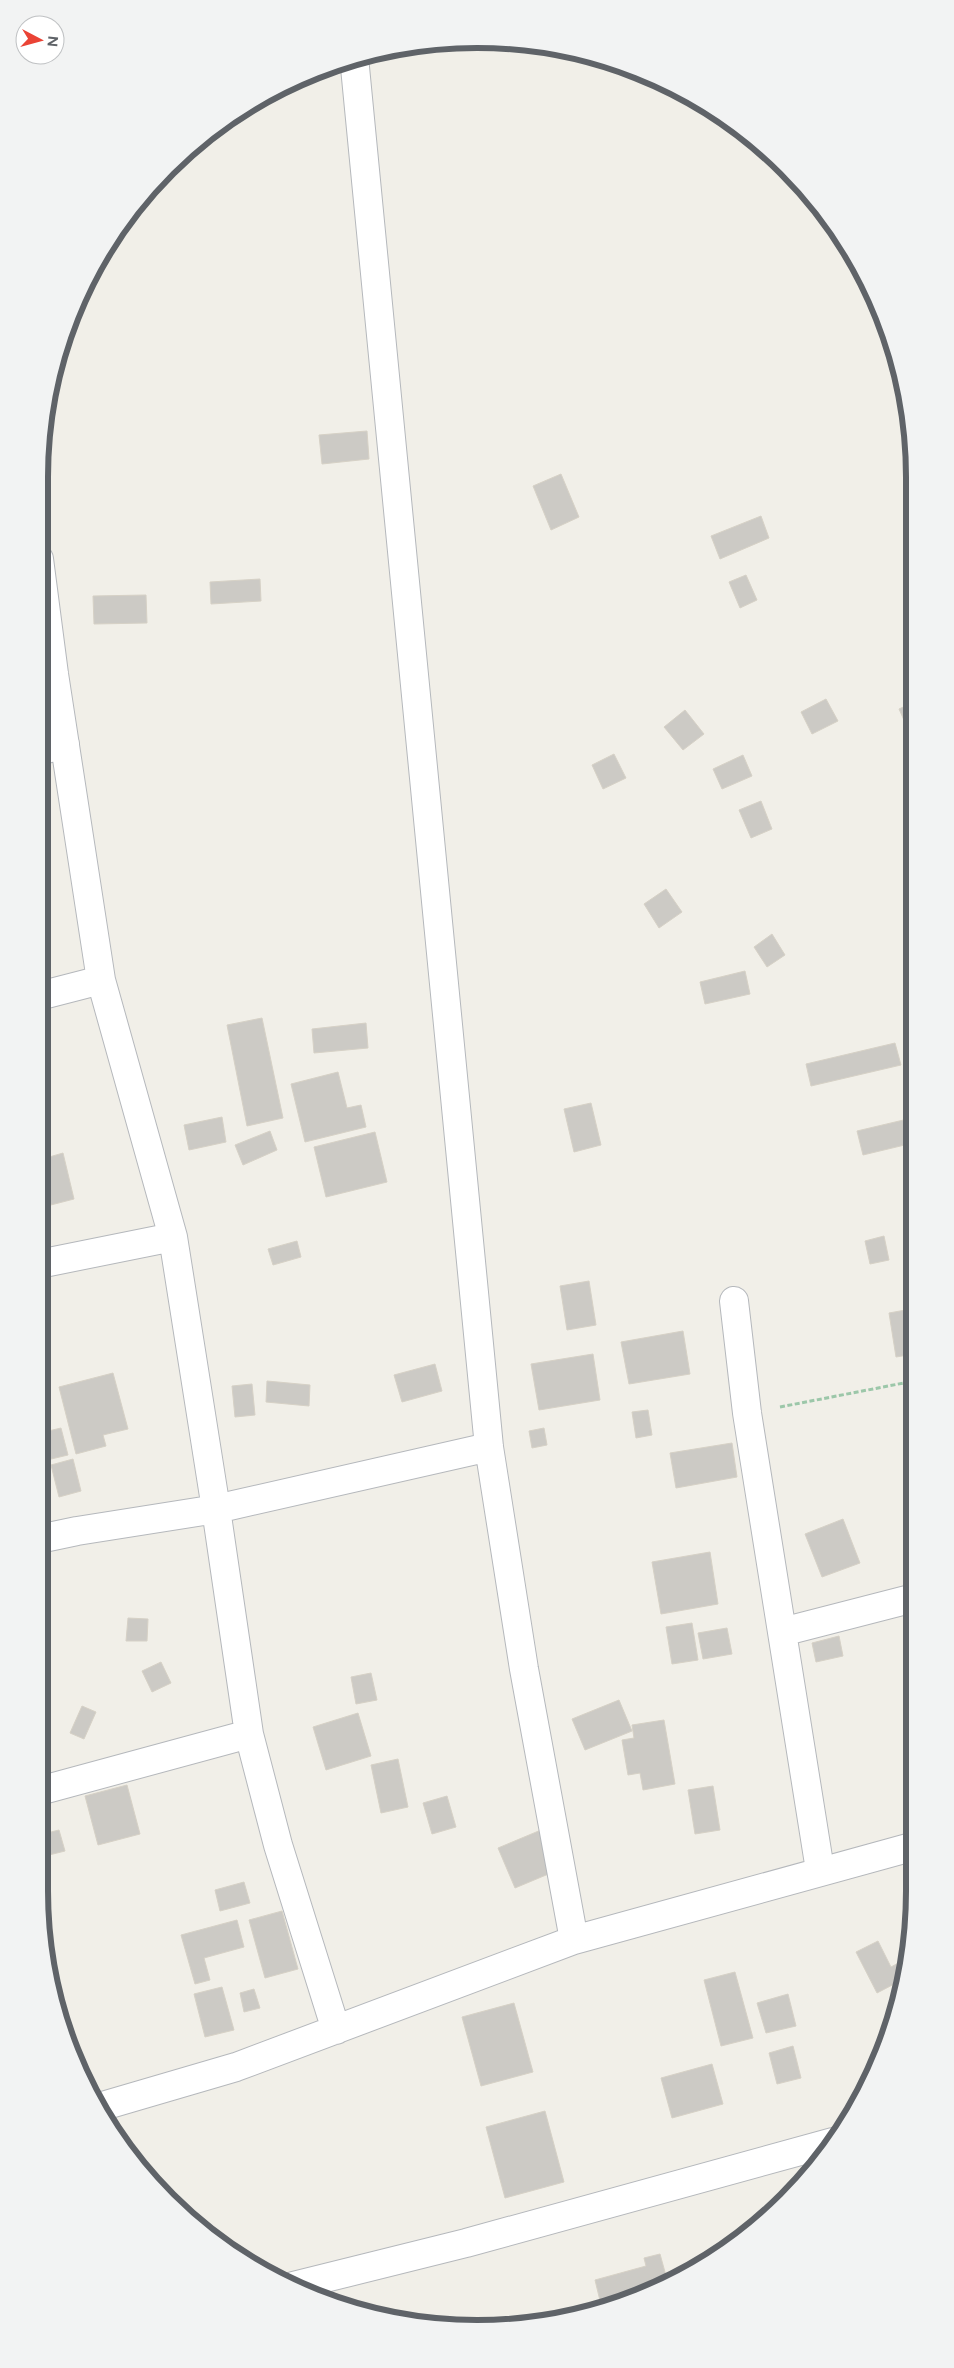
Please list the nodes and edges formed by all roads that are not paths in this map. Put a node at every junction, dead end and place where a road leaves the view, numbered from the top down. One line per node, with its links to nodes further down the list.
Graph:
1 (355, 65): 10 (street)
2 (48, 623): 3 (street)
3 (65, 744): 4 (street); 5 (street)
4 (48, 749)
5 (101, 980): 6 (street); 7 (street)
6 (48, 994)
7 (173, 1237): 8 (street); 11 (street)
8 (48, 1262)
9 (734, 1301): 14 (street)
10 (489, 1447): 11 (street); 19 (street)
11 (216, 1509): 12 (street); 15 (street)
12 (48, 1537)
13 (906, 1600): 14 (street)
14 (782, 1632): 18 (street)
15 (249, 1734): 16 (street); 20 (street)
16 (48, 1789)
17 (906, 1848): 18 (street)
18 (820, 1870): 19 (street)
19 (574, 1940): 20 (street)
20 (336, 2030): 21 (street)
21 (105, 2105)
22 (823, 2145): 23 (street)
23 (303, 2283)

